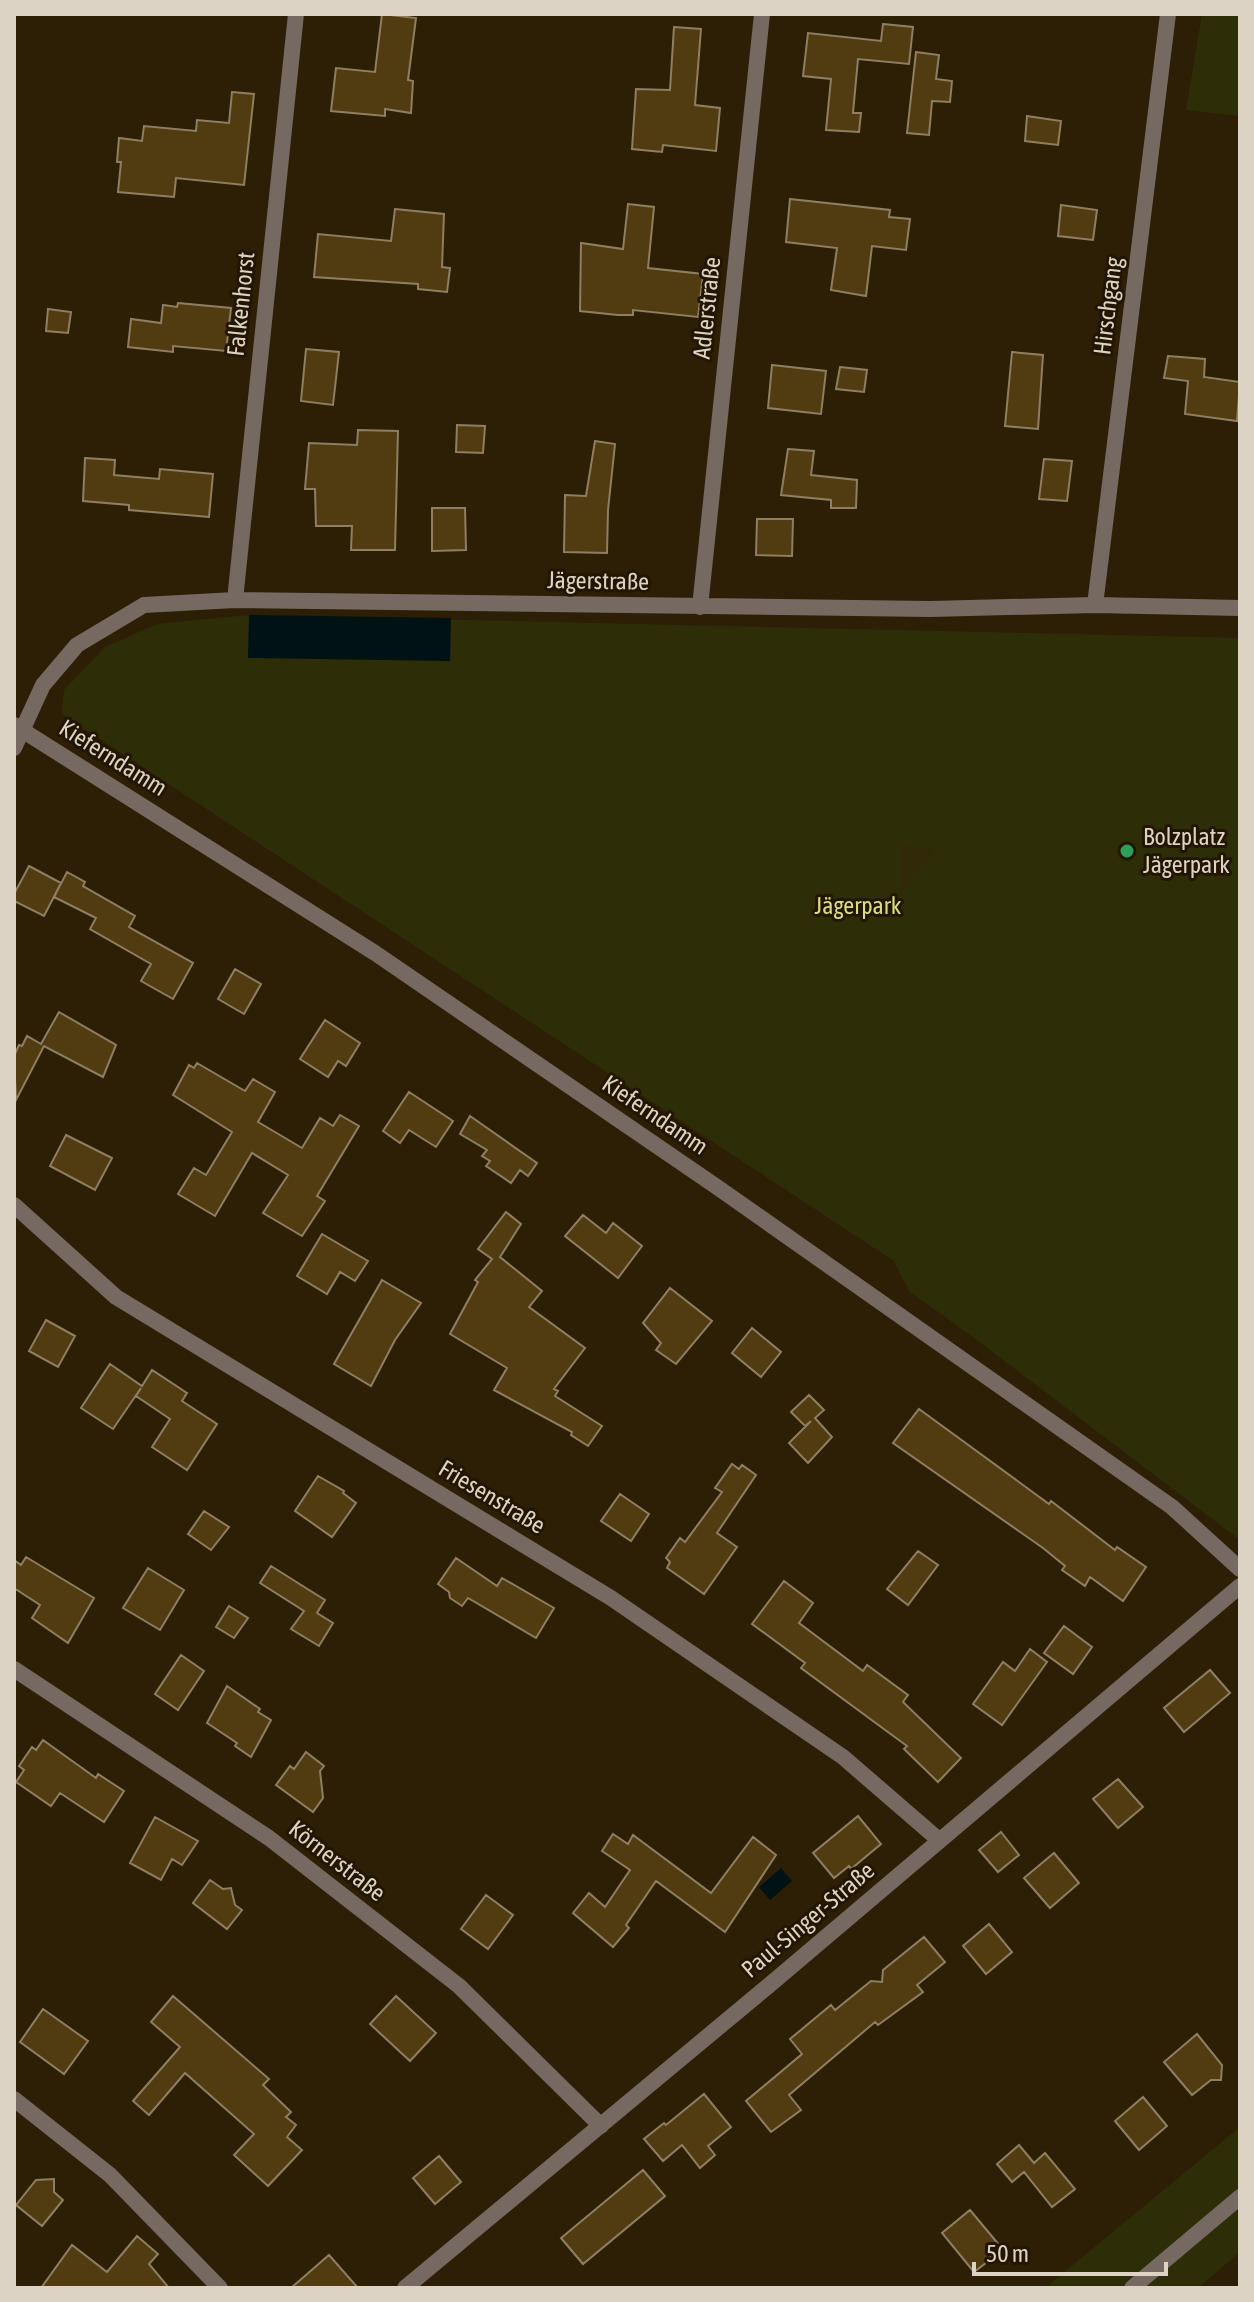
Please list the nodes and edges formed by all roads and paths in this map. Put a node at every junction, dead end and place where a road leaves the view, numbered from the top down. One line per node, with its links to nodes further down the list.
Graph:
1 (296, 14): 4 (street, Falkenhorst)
2 (762, 14): 6 (street, Adlerstraße)
3 (1168, 14): 5 (street, Hirschgang)
4 (235, 600): 6 (street, Jägerstraße); 8 (street, Jägerstraße)
5 (1095, 605): 6 (street, Jägerstraße); 7 (street, Jägerstraße)
6 (700, 607)
7 (1240, 608)
8 (18, 727): 9 (street, Jägerstraße); 11 (street, Kieferndamm)
9 (14, 748)
10 (14, 1205): 14 (street, Friesenstraße)
11 (1240, 1569)
12 (1240, 1586): 14 (street, Paul-Singer-Straße)
13 (14, 1669): 16 (street, Körnerstraße)
14 (939, 1840): 16 (street, Paul-Singer-Straße)
15 (14, 2099): 18 (street)
16 (601, 2126): 19 (street, Paul-Singer-Straße)
17 (1240, 2197): 20 (street)
18 (220, 2288)
19 (405, 2288)
20 (1132, 2288)

